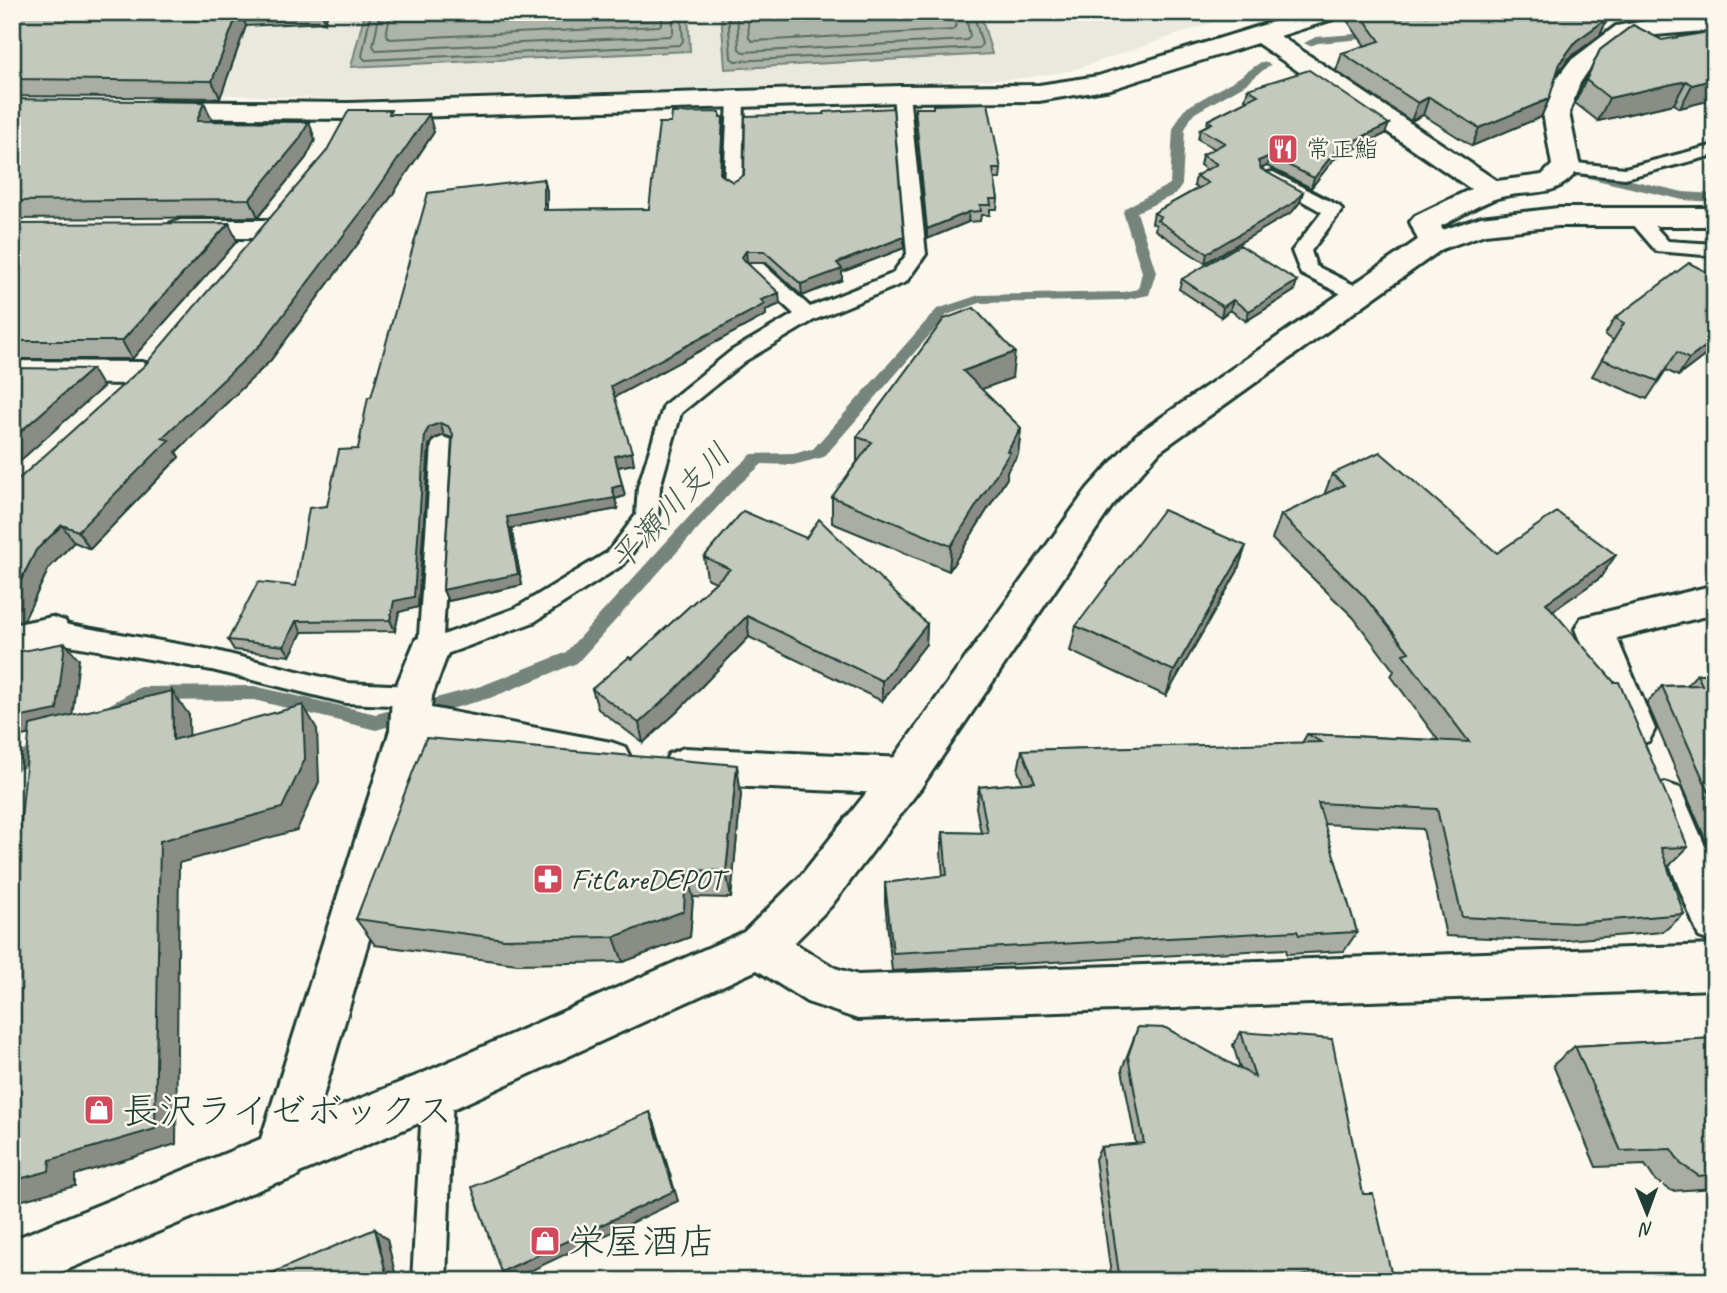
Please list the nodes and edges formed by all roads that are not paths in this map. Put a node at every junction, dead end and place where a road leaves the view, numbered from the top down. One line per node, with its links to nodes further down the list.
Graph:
1 (1331, 12): 3 (street)
2 (1715, 23): 10 (street)
3 (1262, 35): 4 (street); 13 (street)
4 (901, 94): 5 (street); 22 (lane)
5 (736, 99): 7 (street); 12 (lane)
6 (126, 109): 7 (street)
7 (348, 111): 8 (street)
8 (331, 142)
9 (1715, 150): 10 (lane)
10 (1566, 167): 13 (street)
11 (1266, 173): 21 (lane)
12 (733, 186)
13 (1492, 190): 17 (street)
14 (1635, 216): 15 (street); 17 (street); 18 (lane)
15 (1715, 217)
16 (160, 229): 19 (street)
17 (1432, 243): 21 (street)
18 (1715, 250)
19 (240, 260)
20 (756, 268): 22 (lane)
21 (1357, 294): 31 (street)
22 (807, 315): 29 (lane)
23 (12, 372): 24 (street)
24 (112, 400)
25 (443, 445): 29 (lane)
26 (1715, 599): 32 (street)
27 (52, 632): 28 (street); 30 (lane)
28 (12, 640)
29 (430, 650): 30 (street)
30 (411, 705): 31 (street); 36 (street)
31 (905, 776): 33 (street)
32 (1715, 922)
33 (760, 947): 34 (street); 35 (street)
34 (1715, 967)
35 (438, 1091): 36 (street); 38 (lane)
36 (280, 1158): 37 (street)
37 (12, 1266)
38 (429, 1281)

